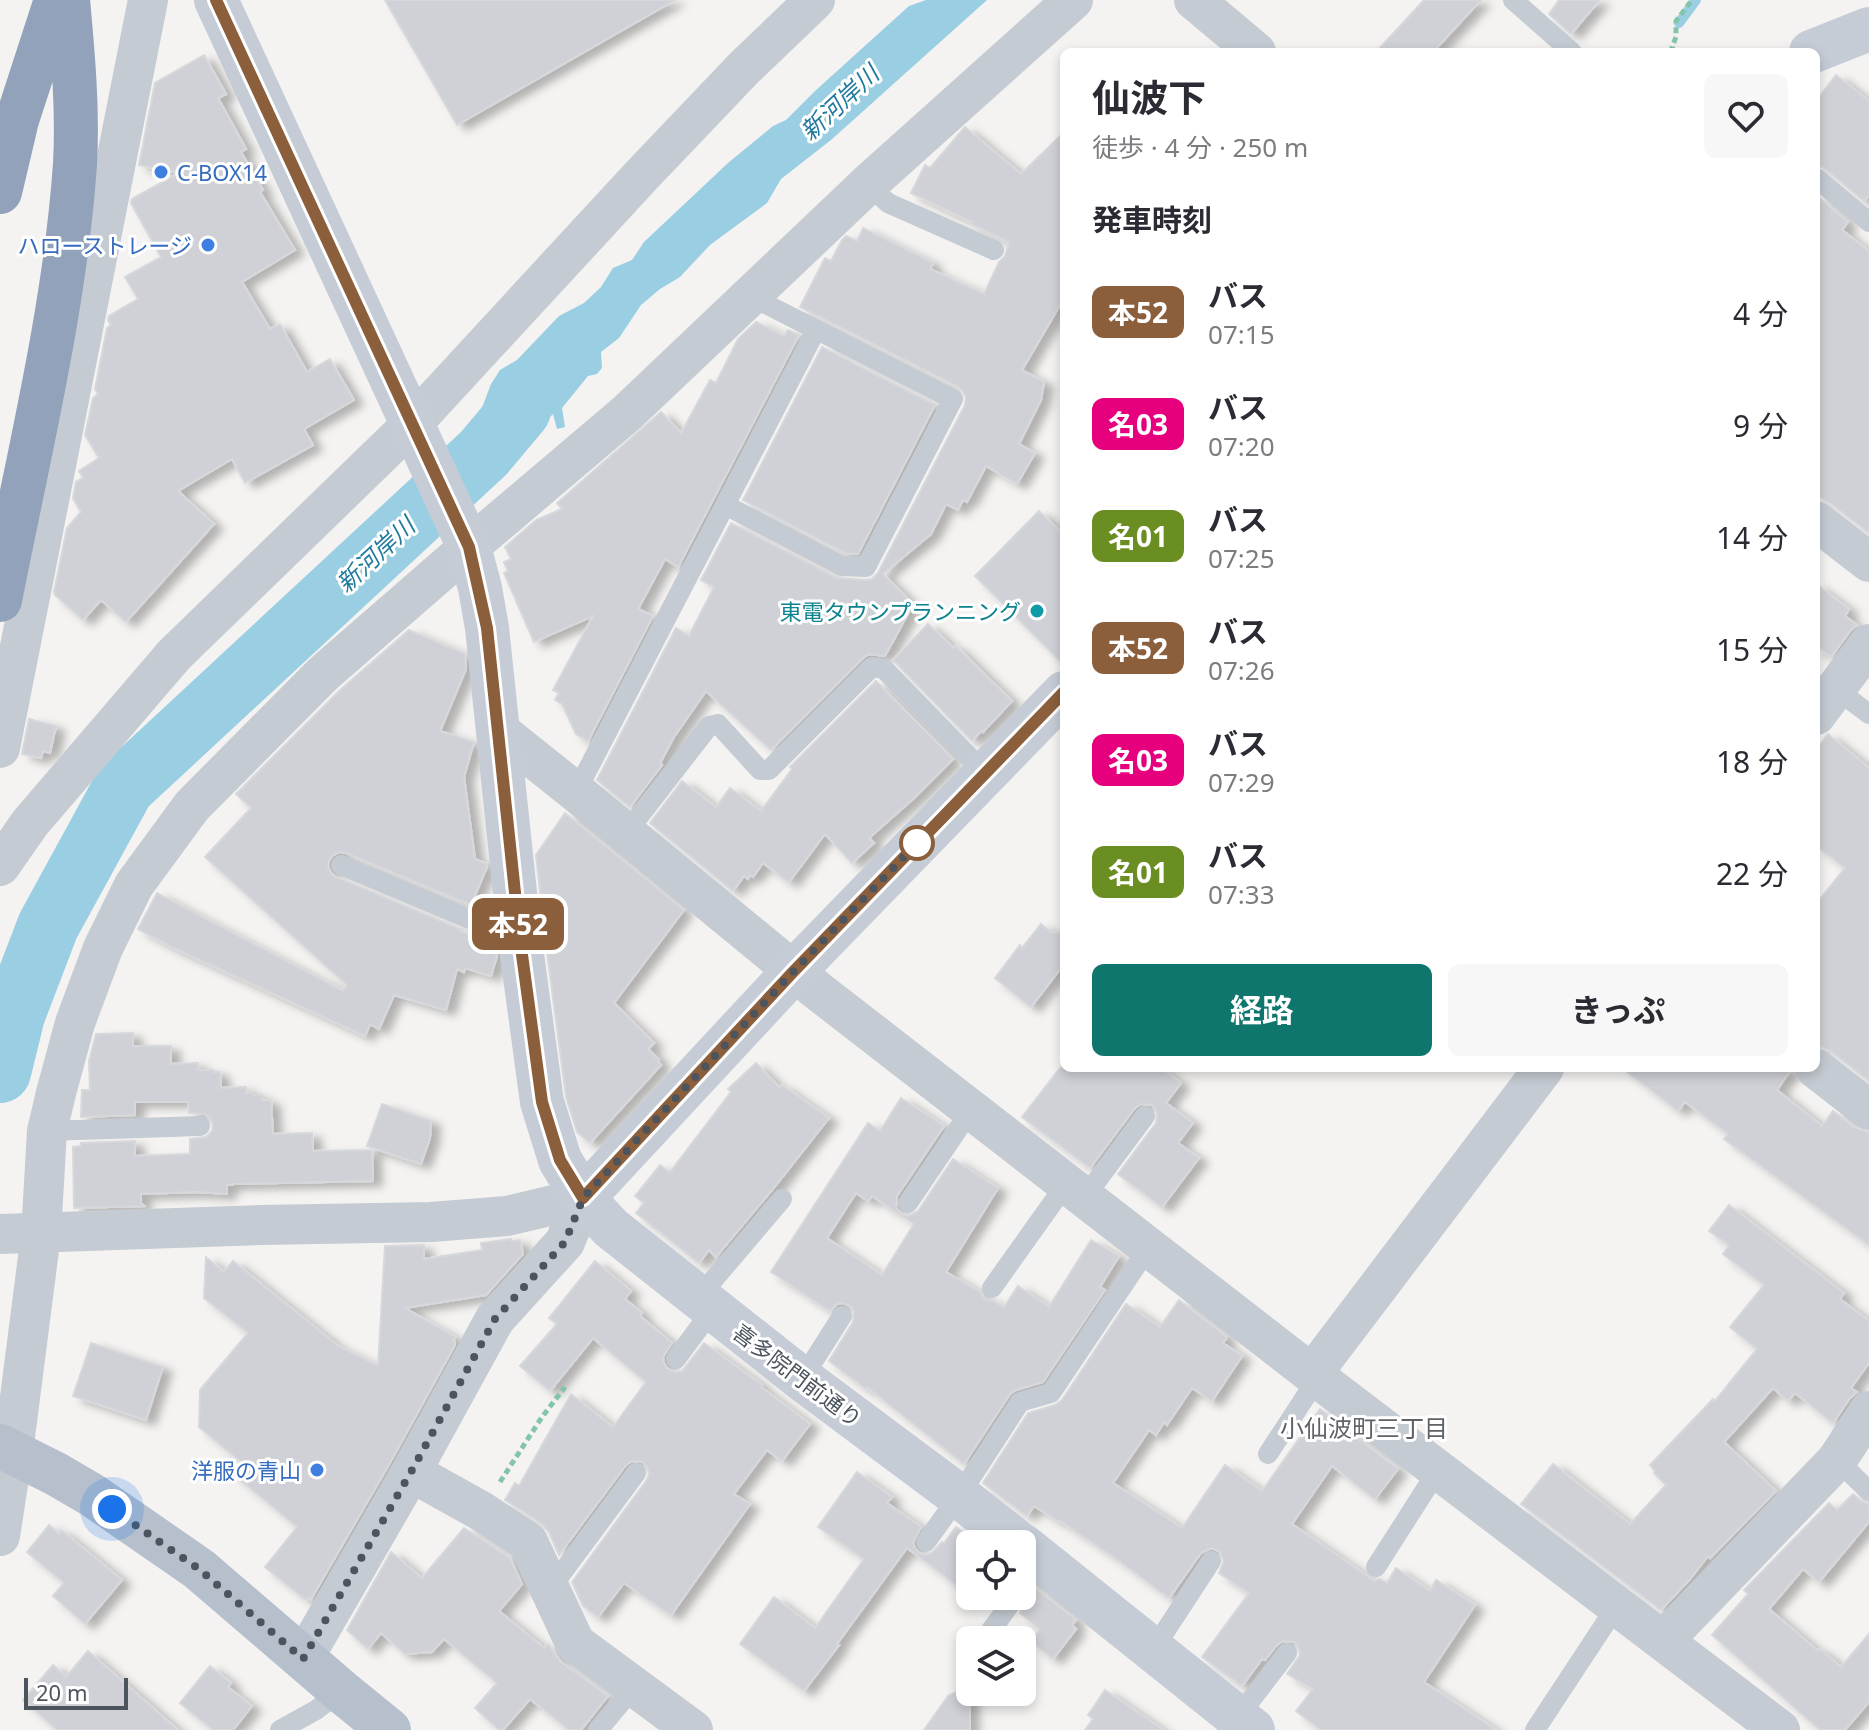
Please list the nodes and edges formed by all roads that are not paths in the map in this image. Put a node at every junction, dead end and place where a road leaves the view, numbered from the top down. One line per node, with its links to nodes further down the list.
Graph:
1 (56, 0): 15 (highway)
2 (68, 0): 25 (highway)
3 (148, 0): 31 (street)
4 (216, 0): 20 (street, 喜多院門前通り)
5 (815, 0): 20 (street)
6 (1073, 0): 14 (street)
7 (1194, 0): 10 (street)
8 (1513, 0): 11 (lane)
9 (1869, 29): 12 (street)
10 (1251, 48)
11 (1567, 48)
12 (1820, 48)
13 (1820, 181): 16 (lane)
14 (868, 184): 17 (lane); 18 (street)
15 (0, 192)
16 (1869, 222)
17 (994, 250)
18 (750, 296): 19 (lane); 23 (street)
19 (816, 330): 21 (lane); 21 (lane)
20 (415, 430): 23 (street, 喜多院門前通り); 36 (street)
21 (725, 505): 33 (lane)
22 (1820, 524): 24 (street)
23 (466, 540): 30 (street, 喜多院門前通り); 45 (street)
24 (1869, 562)
25 (0, 600)
26 (1869, 644): 28 (street)
27 (1060, 697): 32 (street)
28 (1826, 702): 29 (lane)
29 (1869, 714)
30 (498, 730): 33 (street); 37 (street, 喜多院門前通り)
31 (0, 748)
32 (985, 773): 34 (lane); 38 (street)
33 (576, 792): 34 (street)
34 (626, 833): 38 (street)
35 (341, 865): 37 (lane)
36 (0, 866)
37 (520, 940): 47 (street, 喜多院門前通り)
38 (793, 972): 41 (street); 47 (street)
39 (1541, 1072): 56 (street)
40 (1820, 1072): 42 (street)
41 (971, 1110): 46 (street); 49 (lane)
42 (1869, 1110)
43 (1145, 1116): 46 (lane)
44 (200, 1126): 45 (lane)
45 (47, 1131): 50 (street)
46 (1075, 1191): 51 (street); 52 (lane)
47 (583, 1198): 50 (street); 53 (street, 喜多院門前通り); 63 (street)
48 (782, 1199): 53 (lane)
49 (908, 1203)
50 (18, 1234): 59 (street)
51 (1148, 1248): 56 (street); 66 (lane)
52 (992, 1288)
53 (706, 1304): 55 (lane); 57 (street, 喜多院門前通り)
54 (842, 1316): 57 (lane)
55 (676, 1359)
56 (1314, 1377): 60 (lane); 62 (street)
57 (802, 1379): 66 (street, 喜多院門前通り)
58 (1869, 1411): 61 (street)
59 (6, 1449): 68 (street); 78 (main road)
60 (1268, 1454)
61 (1837, 1460): 65 (lane); 75 (street)
62 (1438, 1470): 72 (lane); 74 (street)
63 (411, 1472): 73 (street); 78 (street)
64 (636, 1473): 73 (lane)
65 (1869, 1491)
66 (959, 1496): 67 (street, 喜多院門前通り); 69 (lane)
67 (995, 1530)
68 (0, 1536)
69 (926, 1542)
70 (1211, 1561): 76 (lane)
71 (1036, 1566): 76 (street, 喜多院門前通り)
72 (1376, 1567)
73 (550, 1589): 79 (street)
74 (1616, 1607): 75 (street); 86 (lane)
75 (1663, 1641): 87 (street)
76 (1153, 1650): 81 (street, 喜多院門前通り)
77 (1287, 1653): 81 (lane)
78 (303, 1659): 80 (main road)
79 (634, 1687): 84 (lane); 85 (street)
80 (341, 1691): 82 (lane); 83 (main road)
81 (1236, 1723)
82 (280, 1730)
83 (389, 1730)
84 (598, 1730)
85 (693, 1730)
86 (1535, 1730)
87 (1780, 1730)

